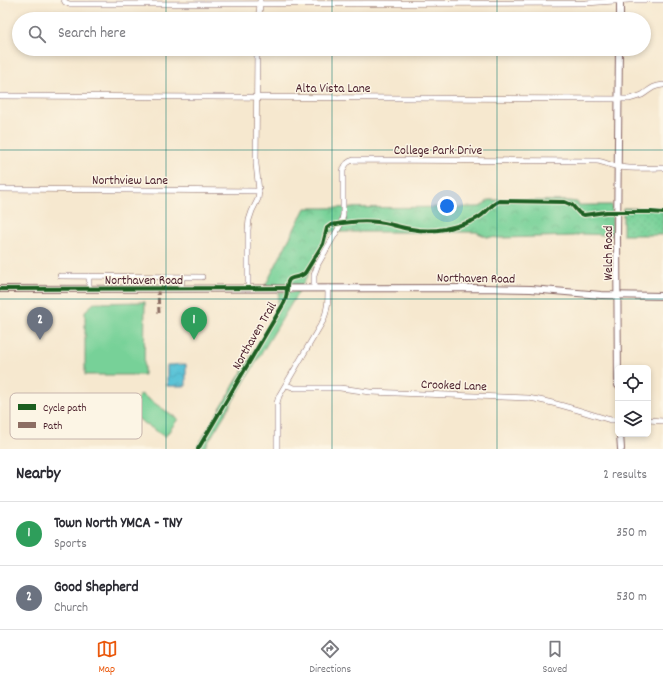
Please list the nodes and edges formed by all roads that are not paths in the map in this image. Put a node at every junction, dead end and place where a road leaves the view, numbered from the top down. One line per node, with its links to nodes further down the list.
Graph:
1 (64, 0): 4 (street)
2 (620, 0): 3 (street); 4 (street); 6 (street)
3 (663, 0)
4 (260, 2): 5 (street)
5 (259, 12)
6 (620, 12)
7 (257, 56): 11 (street)
8 (619, 56): 12 (street, Welch Road)
9 (663, 85): 12 (street, Alta Vista Lane)
10 (0, 96): 11 (street, Alta Vista Lane)
11 (257, 97): 12 (street, Alta Vista Lane); 16 (street)
12 (619, 99): 13 (street, Welch Road)
13 (619, 167): 14 (street, College Park Drive); 23 (street, College Park Drive); 27 (street, Welch Road)
14 (663, 168)
15 (0, 189): 16 (street, Northview Lane)
16 (260, 191): 22 (street)
17 (60, 276): 18 (street)
18 (89, 276): 19 (street); 26 (street)
19 (182, 277): 20 (street); 21 (street)
20 (202, 277)
21 (182, 288): 22 (street, Northaven Road); 26 (street, Northaven Road)
22 (248, 288): 23 (street, Northaven Road)
23 (314, 288): 24 (street, Northaven Road)
24 (328, 288): 27 (street, Northaven Road); 30 (street)
25 (0, 289): 26 (street, Northaven Road)
26 (89, 289)
27 (618, 295): 28 (street, Northaven Road); 29 (street, Welch Road)
28 (663, 296)
29 (617, 365)
30 (286, 385): 31 (street, Crooked Lane); 35 (street)
31 (615, 420)
32 (651, 420): 33 (street)
33 (663, 420)
34 (620, 437): 36 (street)
35 (277, 449)
36 (621, 449)

